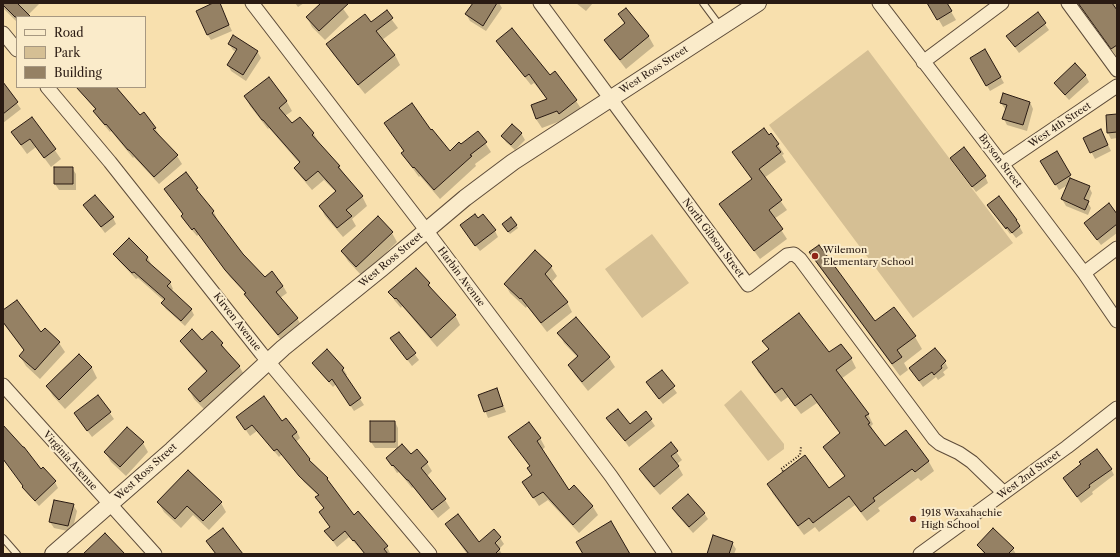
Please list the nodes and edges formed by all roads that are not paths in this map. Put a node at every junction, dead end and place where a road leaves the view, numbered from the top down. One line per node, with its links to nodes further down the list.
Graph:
1 (252, 3): 17 (street, Harbin Avenue)
2 (540, 3): 15 (street, North Gibson Street)
3 (703, 3): 8 (lane)
4 (758, 3): 8 (street, West Ross Street)
5 (879, 3): 11 (street, Bryson Street)
6 (1002, 3): 11 (street)
7 (1068, 3): 12 (street)
8 (721, 27): 15 (street, West Ross Street)
9 (3, 33): 10 (street)
10 (16, 49)
11 (923, 62): 16 (street, Bryson Street)
12 (1117, 70)
13 (1117, 86): 16 (street, West 4th Street)
14 (48, 88): 21 (street, Kirven Avenue)
15 (610, 98): 17 (street, West Ross Street); 24 (street, North Gibson Street)
16 (1002, 164): 19 (street, Bryson Street)
17 (426, 230): 21 (street, West Ross Street); 32 (street, Harbin Avenue)
18 (1117, 248): 19 (street)
19 (1084, 274): 20 (street, Bryson Street)
20 (1117, 322)
21 (268, 361): 25 (street, West Ross Street); 31 (street, Kirven Avenue)
22 (3, 385): 25 (street, Virginia Avenue)
23 (1117, 408): 24 (street, West 2nd Street)
24 (1004, 492): 27 (street, West 2nd Street)
25 (109, 505): 29 (street, West Ross Street); 30 (street, Virginia Avenue)
26 (3, 538): 28 (lane)
27 (928, 552)
28 (17, 554)
29 (53, 554)
30 (155, 554)
31 (430, 554)
32 (665, 554)

